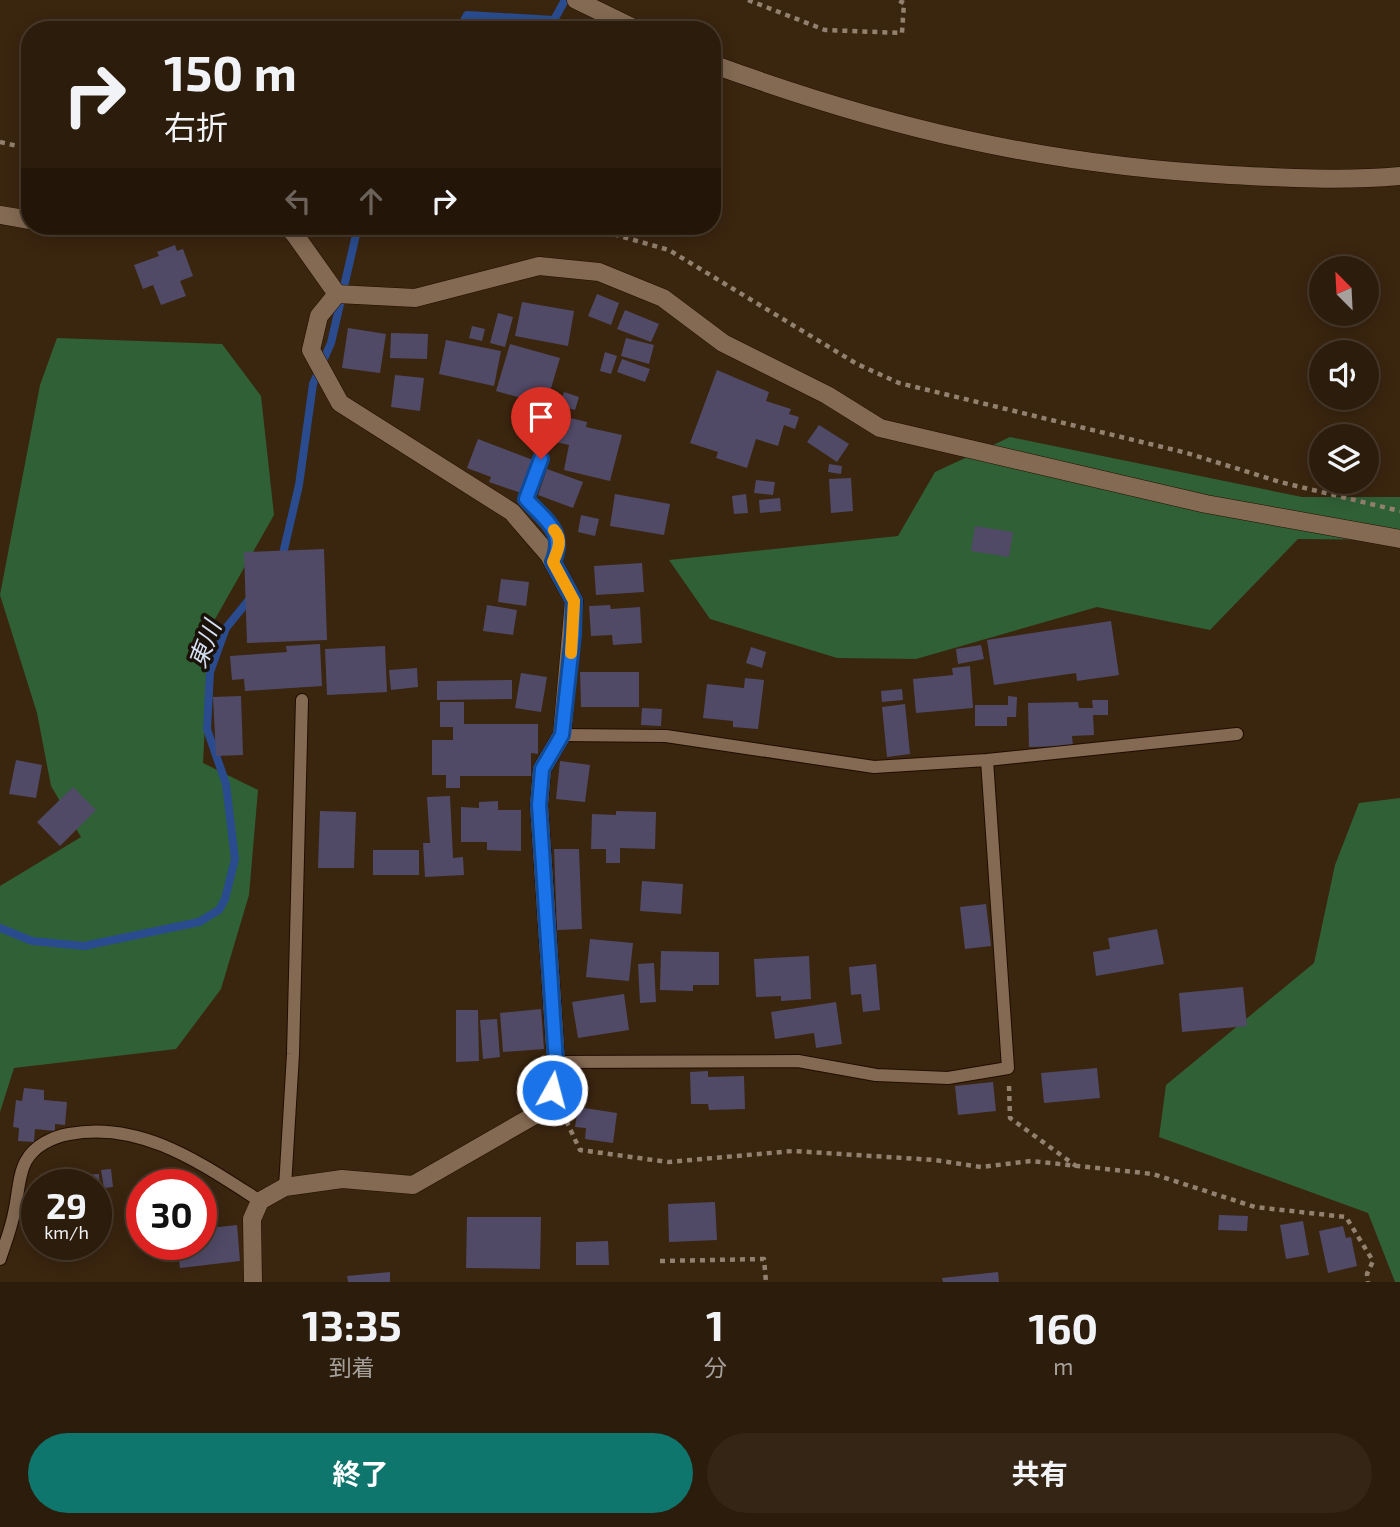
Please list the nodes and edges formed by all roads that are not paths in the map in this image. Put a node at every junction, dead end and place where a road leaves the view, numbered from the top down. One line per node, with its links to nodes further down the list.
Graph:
1 (576, 0): 2 (street)
2 (619, 21)
3 (721, 67): 4 (street)
4 (1400, 176)
5 (0, 215): 6 (street)
6 (21, 218)
7 (295, 235): 8 (street)
8 (337, 294): 10 (street); 11 (street)
9 (541, 459): 11 (lane)
10 (1400, 539)
11 (553, 562): 14 (street)
12 (302, 700): 17 (lane)
13 (1237, 734): 15 (lane)
14 (562, 735): 15 (lane); 16 (street)
15 (987, 760): 16 (lane)
16 (556, 1062): 17 (street)
17 (285, 1187): 18 (street)
18 (260, 1201): 19 (lane); 20 (street)
19 (0, 1259)
20 (253, 1282)

